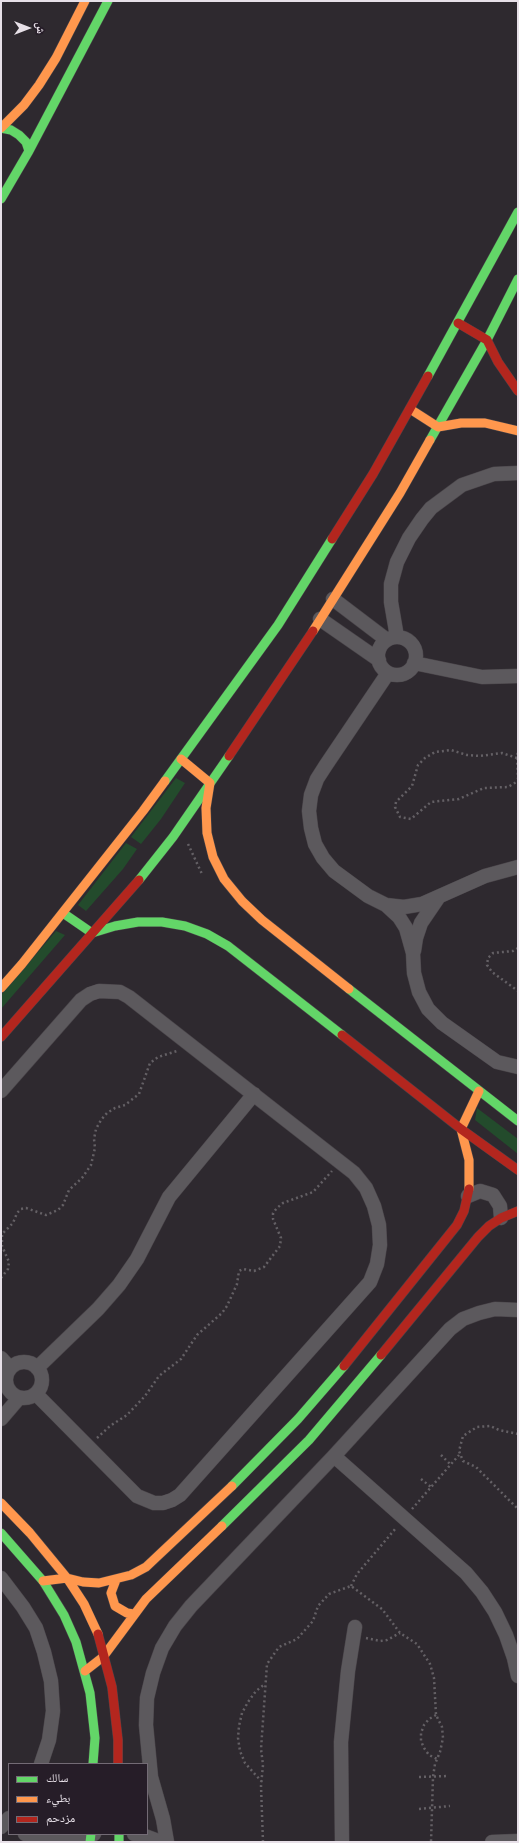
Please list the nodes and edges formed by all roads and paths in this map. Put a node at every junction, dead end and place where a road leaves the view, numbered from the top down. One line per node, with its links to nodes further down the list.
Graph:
1 (85, 1): 3 (street)
2 (108, 1): 4 (street)
3 (1, 128): 4 (street)
4 (29, 151): 5 (street)
5 (2, 195)
6 (518, 212): 8 (street)
7 (518, 279): 9 (street)
8 (458, 323): 9 (street); 11 (street)
9 (487, 340): 10 (street); 12 (street)
10 (518, 391)
11 (410, 409): 12 (street); 24 (street)
12 (438, 427): 13 (street); 15 (street)
13 (518, 430)
14 (518, 473): 17 (street)
15 (333, 599): 16 (street); 17 (street)
16 (320, 619): 18 (street); 26 (street)
17 (392, 638): 18 (street); 19 (street)
18 (378, 660): 20 (street)
19 (414, 663): 20 (street); 21 (street)
20 (388, 673): 31 (street)
21 (518, 676)
22 (518, 753): 23 (path)
23 (517, 758): 25 (path); 25 (path)
24 (181, 759): 26 (street); 32 (street)
25 (518, 780)
26 (210, 783): 33 (street); 42 (street)
27 (186, 841): 29 (path)
28 (518, 867): 30 (street)
29 (204, 878)
30 (439, 896): 31 (street); 35 (street)
31 (386, 905): 35 (street)
32 (63, 913): 33 (street); 36 (street)
33 (92, 933): 38 (street); 45 (street)
34 (518, 948): 37 (path)
35 (413, 953): 40 (street)
36 (1, 988)
37 (518, 991)
38 (1, 1037)
39 (191, 1046): 41 (street); 43 (street); 51 (path)
40 (518, 1067)
41 (1, 1091)
42 (479, 1091): 44 (street); 45 (street)
43 (254, 1094): 46 (street); 54 (street)
44 (518, 1121)
45 (461, 1129): 47 (street); 48 (street)
46 (340, 1162): 59 (path); 59 (street)
47 (518, 1170)
48 (468, 1196): 50 (street); 70 (street)
49 (518, 1211): 50 (street)
50 (501, 1218): 72 (street)
51 (1, 1278)
52 (518, 1310): 61 (street)
53 (6, 1363): 54 (street); 56 (street)
54 (37, 1368): 55 (street)
55 (36, 1394): 56 (street); 59 (street)
56 (9, 1395): 57 (street)
57 (1, 1419)
58 (518, 1434): 66 (path)
59 (88, 1447)
60 (441, 1455): 62 (path)
61 (334, 1456): 77 (street); 94 (street)
62 (450, 1464)
63 (422, 1479): 64 (path)
64 (431, 1487)
65 (1, 1503): 69 (street)
66 (518, 1509)
67 (1, 1533): 71 (street)
68 (1, 1578): 81 (street)
69 (67, 1578): 70 (street); 71 (street); 75 (street)
70 (116, 1580): 72 (street)
71 (43, 1581): 76 (street)
72 (134, 1614): 75 (street)
73 (354, 1631): 74 (path); 95 (street)
74 (400, 1633)
75 (103, 1657): 76 (street); 83 (street)
76 (85, 1671): 82 (street)
77 (518, 1676)
78 (266, 1683): 86 (path)
79 (436, 1715): 80 (path)
80 (437, 1758)
81 (41, 1763)
82 (93, 1763)
83 (118, 1763)
84 (449, 1776): 85 (path)
85 (420, 1777)
86 (262, 1782)
87 (450, 1806): 88 (path)
88 (420, 1809)
89 (140, 1835): 93 (street)
90 (91, 1836): 91 (street)
91 (28, 1837)
92 (518, 1841): 96 (street)
93 (161, 1842)
94 (167, 1842)
95 (342, 1842)
96 (492, 1842)

